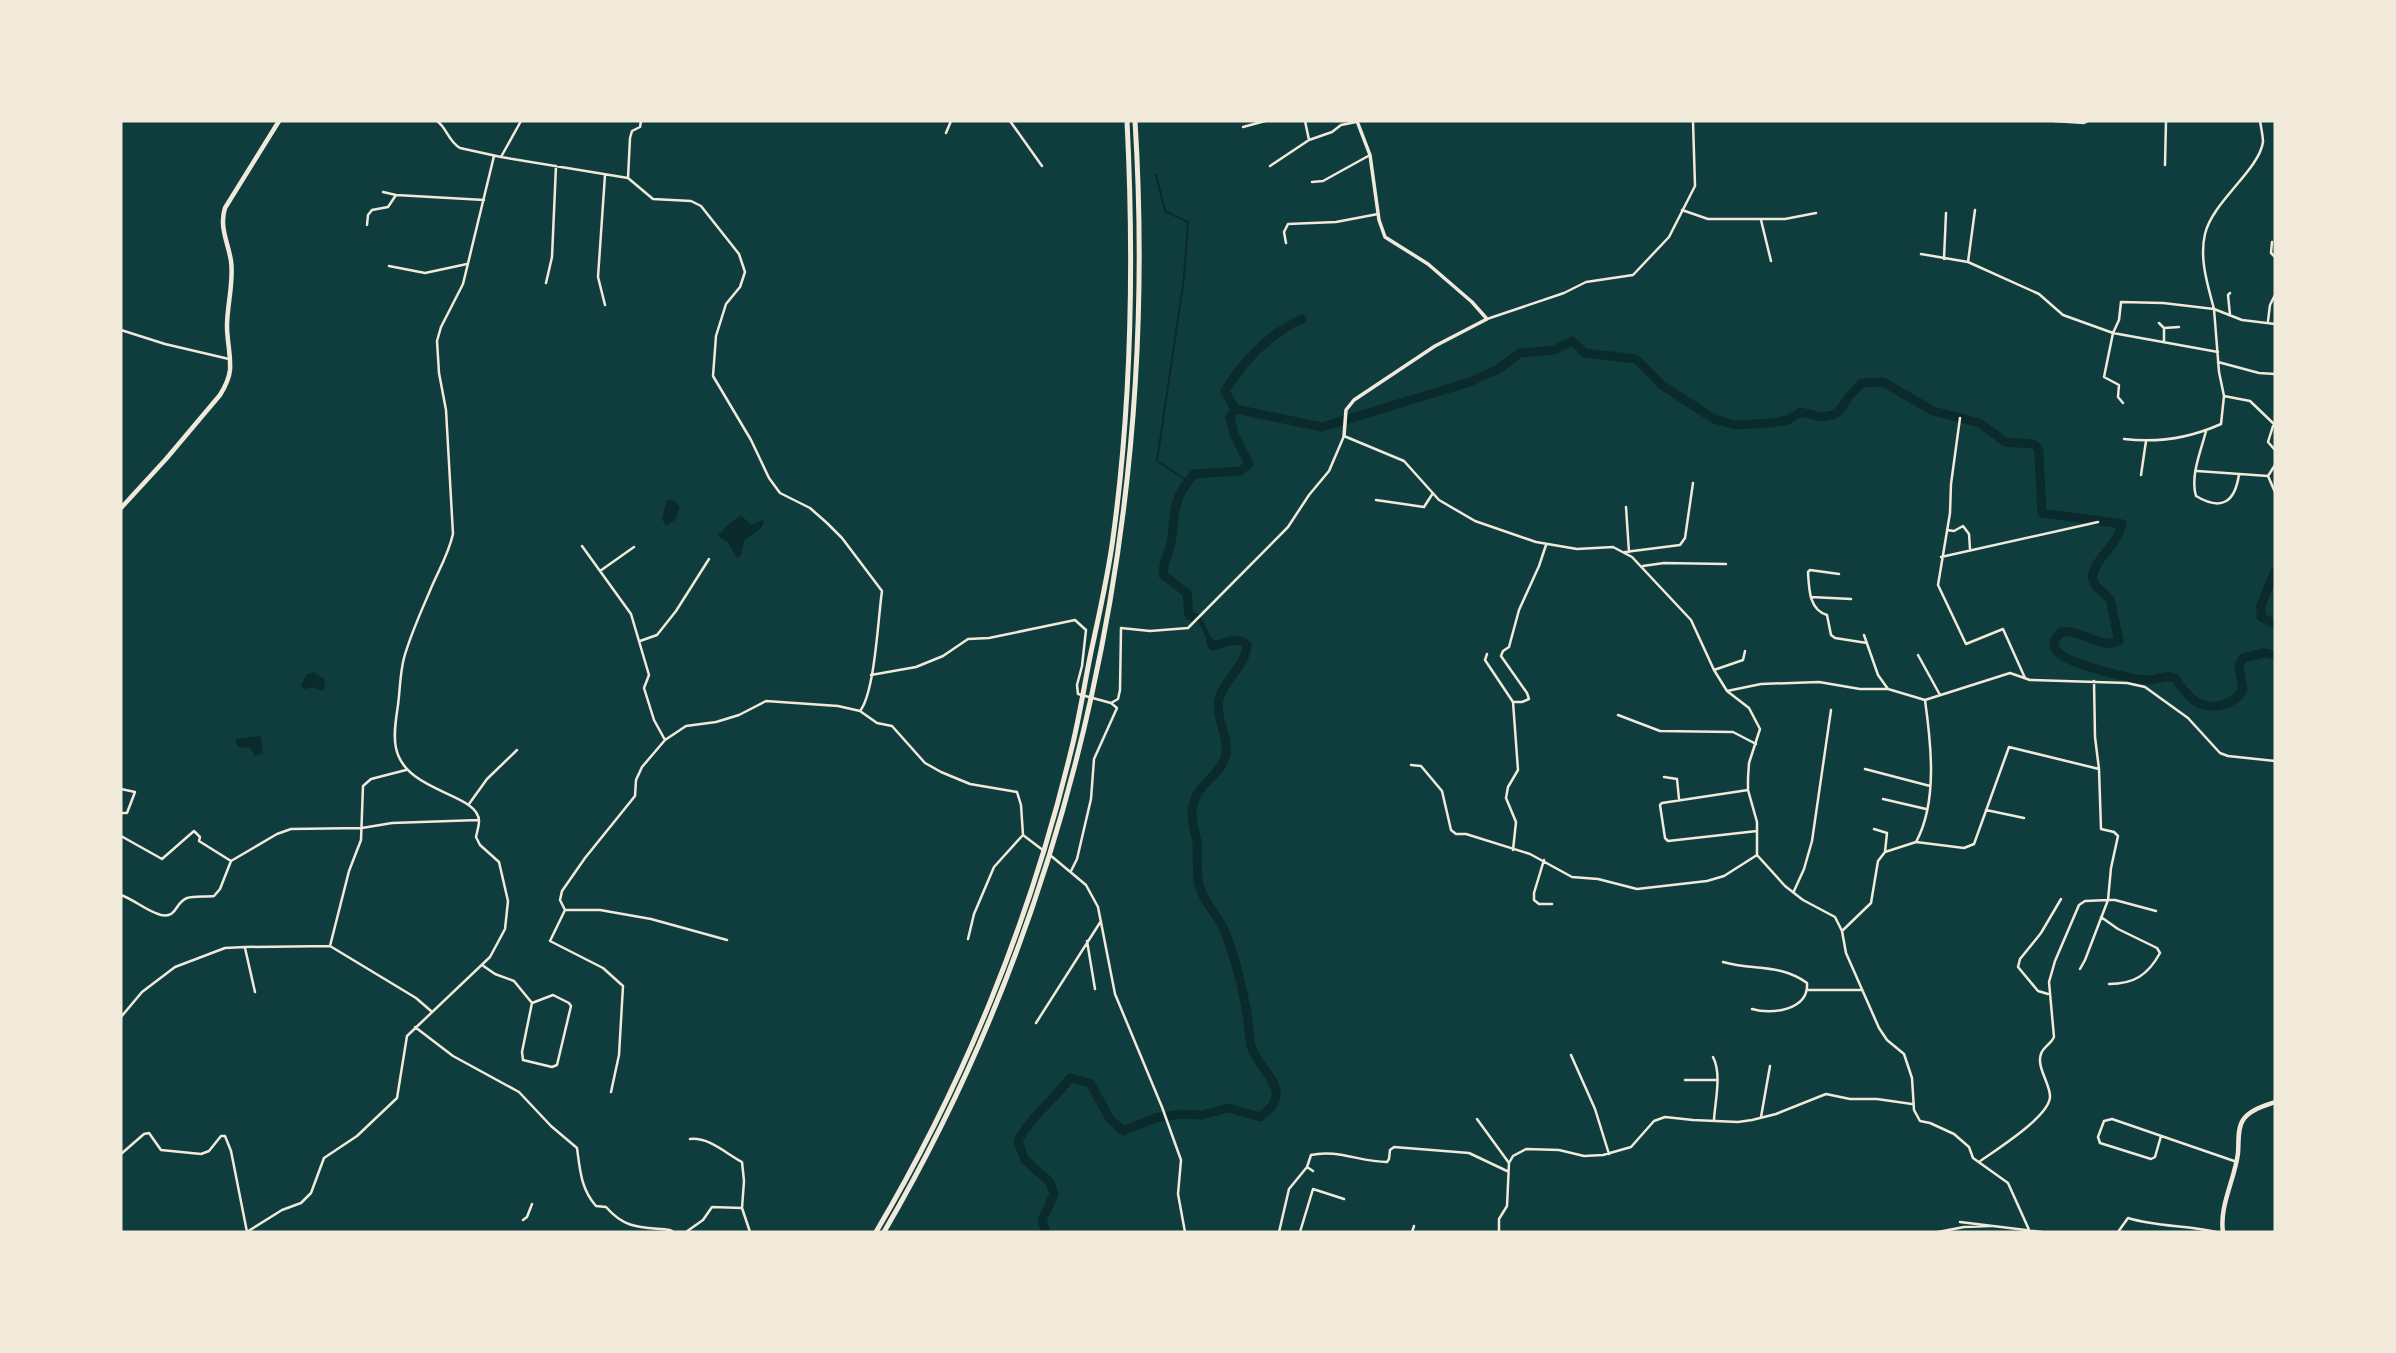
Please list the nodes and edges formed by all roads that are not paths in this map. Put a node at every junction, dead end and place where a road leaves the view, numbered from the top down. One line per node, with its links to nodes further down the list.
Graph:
1 (279, 121): 65 (main road)
2 (437, 121): 21 (street)
3 (521, 121): 22 (street)
4 (640, 121): 28 (street)
5 (951, 121): 18 (street)
6 (1010, 121): 25 (street)
7 (1127, 121): 181 (highway)
8 (1135, 121): 181 (highway)
9 (1265, 121): 17 (street)
10 (1305, 121): 19 (street)
11 (1358, 121): 19 (street); 20 (street)
12 (1693, 121): 33 (street)
13 (2054, 121): 14 (street)
14 (2088, 121)
15 (2166, 121): 23 (street)
16 (2260, 121): 53 (street)
17 (1243, 127)
18 (946, 133)
19 (1309, 140): 26 (street)
20 (1370, 155): 29 (street); 36 (street)
21 (494, 156): 22 (street); 32 (street)
22 (501, 157): 24 (street)
23 (2165, 165)
24 (556, 166): 27 (street); 49 (street)
25 (1042, 166)
26 (1270, 166)
27 (605, 175): 28 (street); 52 (street)
28 (628, 178): 110 (street)
29 (1312, 182)
30 (383, 192): 31 (street)
31 (396, 195): 32 (street); 39 (street)
32 (484, 200): 47 (street)
33 (1682, 209): 38 (street); 55 (street)
34 (1975, 211): 46 (street)
35 (1816, 213): 38 (street)
36 (1378, 214): 41 (street); 55 (street)
37 (1946, 214): 44 (street)
38 (1761, 219): 45 (street)
39 (367, 225)
40 (2272, 242): 43 (street)
41 (1286, 243)
42 (1921, 254): 44 (street)
43 (2275, 257)
44 (1944, 259): 46 (street)
45 (1771, 261)
46 (1968, 262): 62 (street)
47 (467, 264): 48 (street); 129 (street)
48 (389, 266)
49 (546, 283)
50 (2230, 293): 54 (street)
51 (2275, 295): 56 (street)
52 (605, 305)
53 (2214, 309): 54 (street); 62 (street); 64 (street)
54 (2230, 316): 56 (street)
55 (1487, 319): 73 (street)
56 (2268, 321): 58 (street)
57 (2159, 323): 60 (street)
58 (2275, 324)
59 (2179, 327): 60 (street)
60 (2164, 328): 63 (street)
61 (121, 330): 65 (street)
62 (2113, 333): 63 (street); 69 (street)
63 (2164, 341): 64 (street)
64 (2217, 352): 66 (street)
65 (229, 359): 87 (main road)
66 (2218, 362): 67 (street); 68 (street)
67 (2275, 374)
68 (2224, 397): 71 (street); 72 (street)
69 (2123, 403)
70 (1961, 418): 89 (street)
71 (2274, 425): 76 (street)
72 (2206, 430): 75 (street); 78 (street)
73 (1344, 433): 84 (street); 118 (street)
74 (2124, 439): 75 (street)
75 (2146, 442): 80 (street)
76 (2275, 450)
77 (2275, 465): 81 (street)
78 (2197, 471): 79 (street); 79 (street)
79 (2239, 474): 81 (street)
80 (2141, 475)
81 (2268, 476): 83 (street)
82 (1693, 483): 94 (street)
83 (2275, 492)
84 (1433, 493): 85 (street); 90 (street)
85 (1376, 500)
86 (1626, 507): 94 (street)
87 (121, 508)
88 (2098, 522): 93 (street)
89 (1947, 530): 93 (street); 95 (street)
90 (1546, 544): 94 (street); 117 (street)
91 (582, 546): 99 (street)
92 (634, 547): 99 (street)
93 (1970, 550): 95 (street)
94 (1627, 552): 98 (street)
95 (1941, 557): 111 (street)
96 (709, 559): 104 (street)
97 (1726, 565): 98 (street)
98 (1643, 566): 109 (street)
99 (600, 571): 104 (street)
100 (1839, 574): 101 (street)
101 (1811, 597): 102 (street); 105 (street)
102 (1851, 599)
103 (1864, 635): 105 (street)
104 (640, 641): 122 (street)
105 (1867, 643): 113 (street)
106 (1745, 651): 109 (street)
107 (1487, 654): 117 (street)
108 (1918, 655): 115 (street)
109 (1714, 670): 114 (street)
110 (871, 675): 118 (street); 120 (street)
111 (2025, 678): 112 (street); 115 (street)
112 (2094, 681): 125 (street); 128 (street)
113 (1888, 689): 114 (street); 116 (street)
114 (1727, 691): 123 (street)
115 (1940, 695): 116 (street)
116 (1925, 700): 131 (street)
117 (1513, 702): 148 (street)
118 (1111, 703): 153 (street)
119 (1831, 710): 154 (street)
120 (860, 711): 122 (street); 145 (street)
121 (1618, 715): 123 (street)
122 (665, 740): 159 (street)
123 (1756, 744): 133 (street)
124 (517, 750): 136 (street)
125 (2275, 761)
126 (1411, 765): 148 (street)
127 (1865, 769): 131 (street)
128 (2099, 769): 138 (street); 157 (street)
129 (407, 770): 136 (street); 142 (street)
130 (1664, 777): 134 (street)
131 (1930, 786): 137 (street)
132 (121, 789): 139 (street)
133 (1748, 790): 134 (street); 144 (street)
134 (1679, 799): 144 (street)
135 (1883, 799): 137 (street)
136 (469, 804): 141 (street)
137 (1926, 809): 147 (street)
138 (1986, 810): 140 (street); 147 (street)
139 (121, 813)
140 (2024, 818)
141 (480, 820): 142 (street); 170 (street)
142 (362, 828): 152 (street); 167 (street)
143 (1874, 829): 149 (street)
144 (1757, 831): 150 (street)
145 (1023, 835): 153 (street); 164 (street)
146 (121, 836): 152 (street)
147 (1916, 842): 149 (street)
148 (1513, 850): 151 (street)
149 (1885, 852): 163 (street)
150 (1757, 855): 151 (street); 154 (street)
151 (1544, 860): 158 (street)
152 (231, 861): 155 (street)
153 (1069, 870): 162 (street)
154 (1794, 893): 163 (street)
155 (121, 895)
156 (2061, 899): 177 (street)
157 (2108, 900): 160 (street); 161 (street); 177 (street)
158 (1552, 904)
159 (565, 910): 165 (street); 190 (street)
160 (2156, 911)
161 (2101, 917): 171 (street); 172 (street)
162 (1101, 921): 166 (street); 220 (street)
163 (1842, 932): 175 (street)
164 (968, 939)
165 (727, 940)
166 (1087, 941): 173 (street); 183 (street)
167 (330, 946): 168 (street); 180 (street)
168 (245, 947): 176 (street); 182 (street)
169 (1723, 962): 174 (street)
170 (482, 965): 178 (street); 180 (street)
171 (2080, 969)
172 (2109, 985)
173 (1095, 989)
174 (1807, 990): 175 (street); 179 (street)
175 (1862, 990): 192 (street)
176 (255, 992)
177 (2049, 994): 202 (street)
178 (532, 1003): 178 (street)
179 (1752, 1009)
180 (431, 1011): 184 (street)
181 (988, 1014): 218 (highway); 219 (highway)
182 (121, 1017)
183 (1036, 1023)
184 (415, 1027): 214 (street); 215 (street)
185 (1571, 1055): 199 (street)
186 (1713, 1057): 189 (street)
187 (1770, 1066): 193 (street)
188 (1685, 1080): 189 (street)
189 (1716, 1080): 195 (street)
190 (611, 1092)
191 (2275, 1102): 200 (main road)
192 (1913, 1104): 193 (street); 202 (street)
193 (1761, 1118): 195 (street)
194 (1477, 1119): 201 (street)
195 (1714, 1120): 199 (street)
196 (2161, 1136): 196 (street); 200 (street)
197 (690, 1139): 208 (street)
198 (121, 1154): 214 (street)
199 (1609, 1154): 201 (street)
200 (2236, 1162): 229 (main road)
201 (1508, 1163): 205 (street)
202 (1979, 1163): 213 (street)
203 (1307, 1167): 204 (street); 205 (street); 221 (street)
204 (1312, 1171)
205 (1507, 1171): 224 (street)
206 (1344, 1199): 222 (street)
207 (532, 1204): 209 (street)
208 (743, 1208): 216 (street); 217 (street)
209 (523, 1220)
210 (1960, 1222): 211 (street)
211 (1992, 1225): 213 (street); 225 (street)
212 (1414, 1226): 223 (street)
213 (2031, 1231): 226 (street)
214 (247, 1232)
215 (674, 1232)
216 (686, 1232)
217 (750, 1232)
218 (876, 1232)
219 (884, 1232)
220 (1185, 1232)
221 (1279, 1232)
222 (1300, 1232)
223 (1412, 1232)
224 (1499, 1232)
225 (1938, 1232)
226 (2042, 1232)
227 (2118, 1232): 228 (street)
228 (2216, 1232)
229 (2223, 1232)

